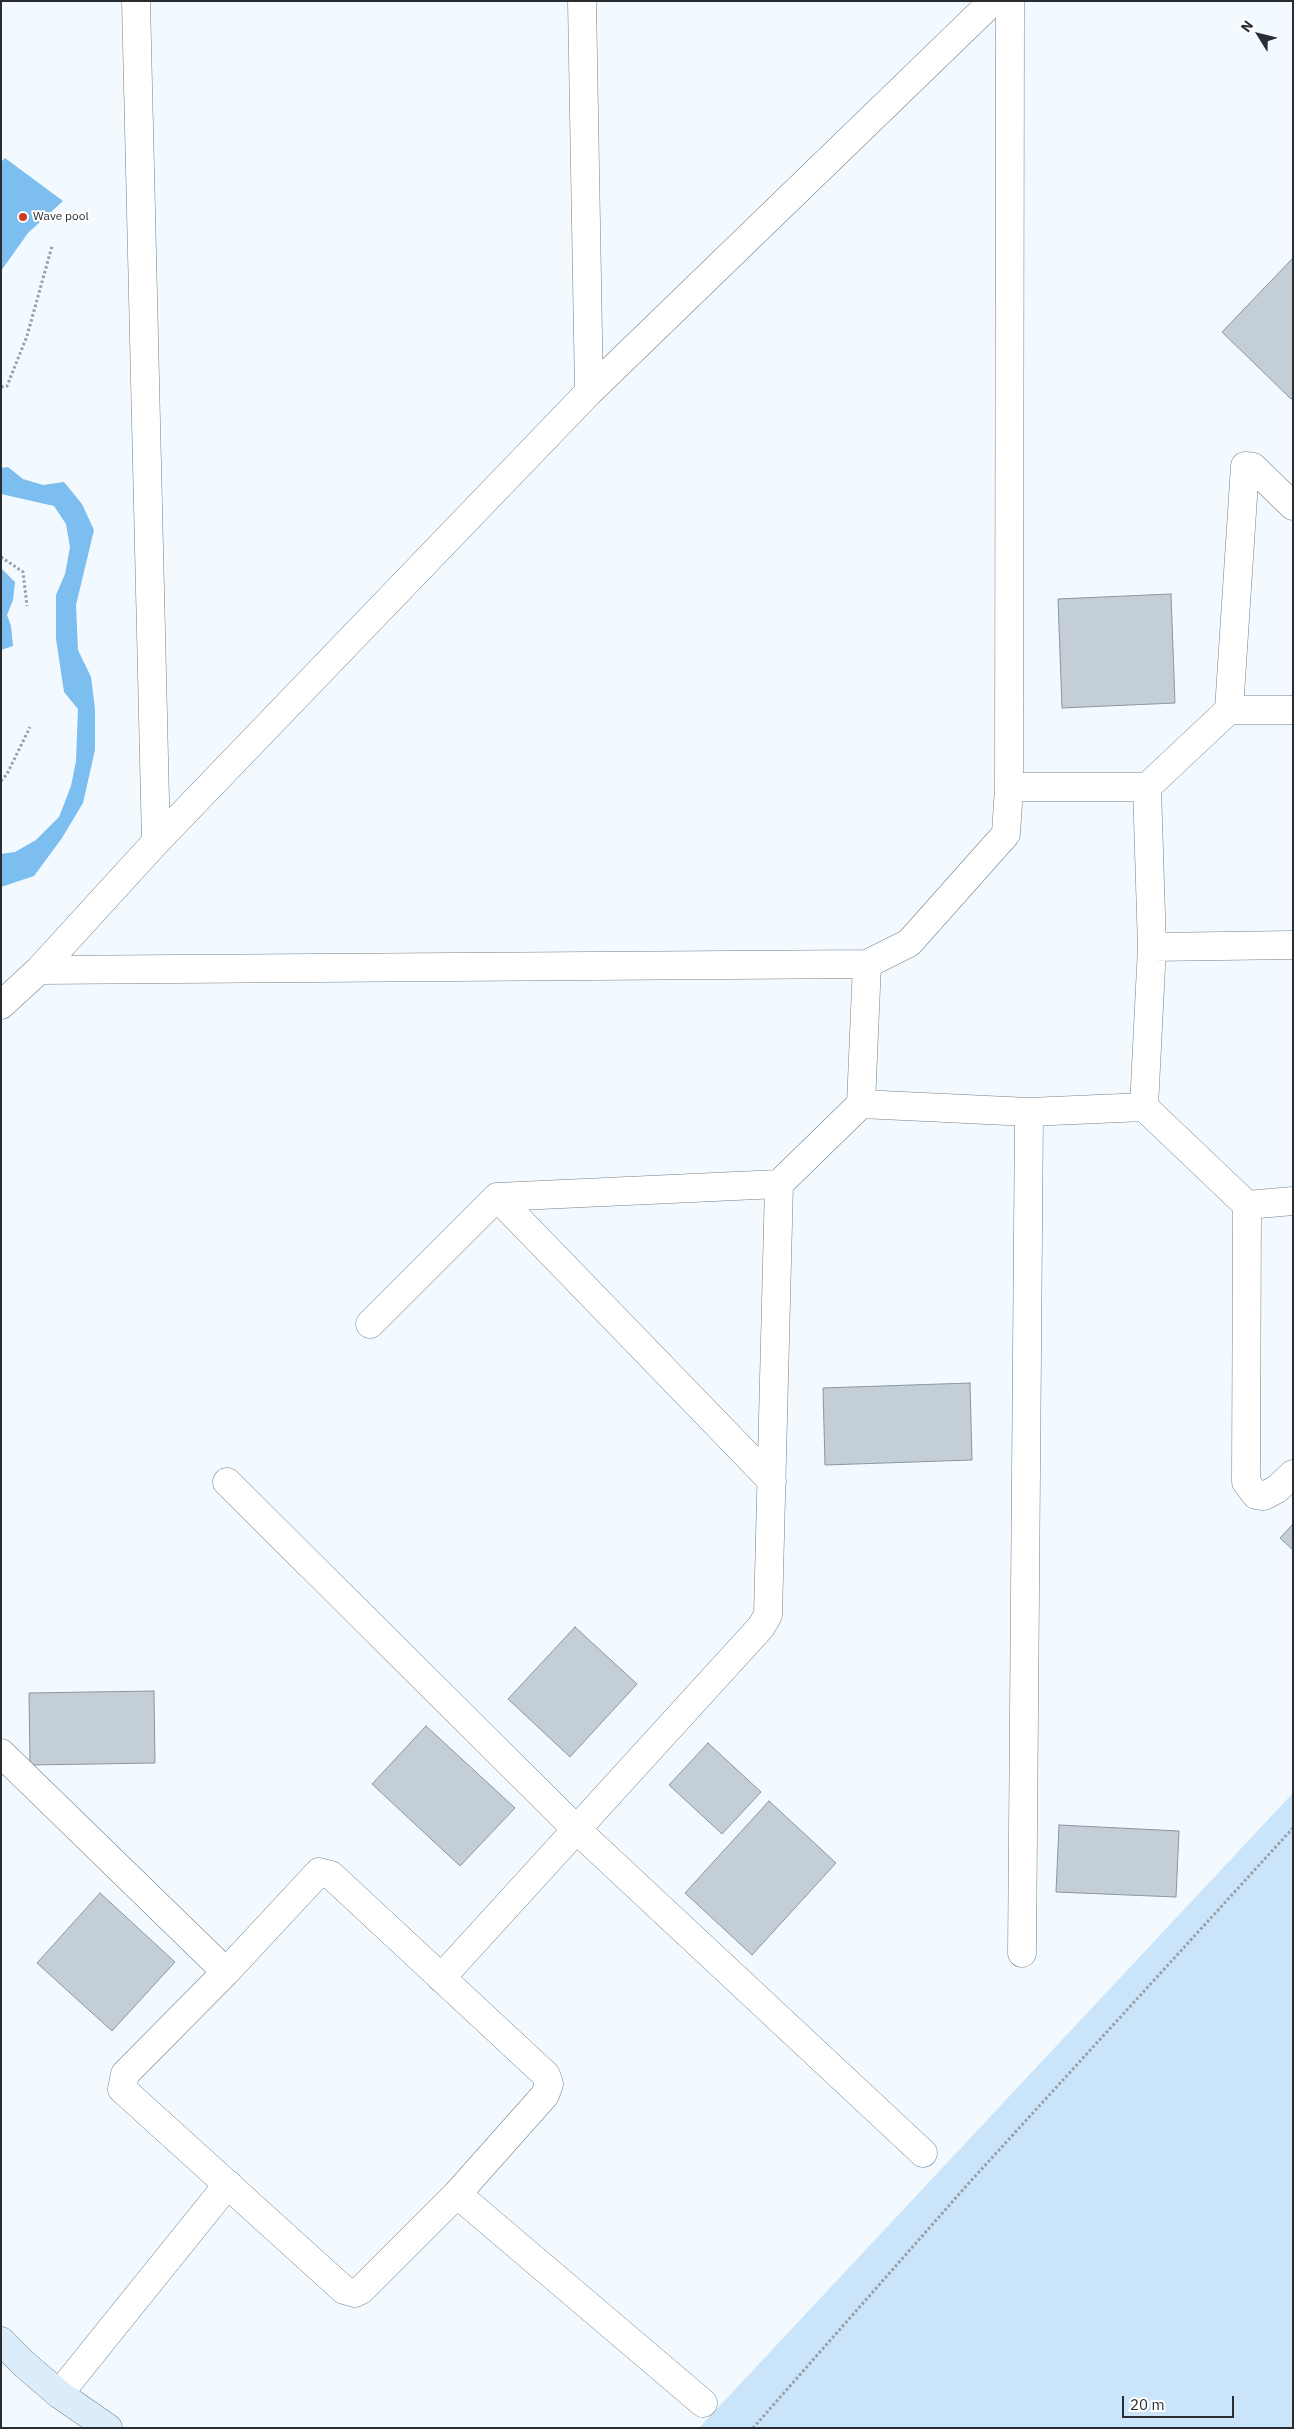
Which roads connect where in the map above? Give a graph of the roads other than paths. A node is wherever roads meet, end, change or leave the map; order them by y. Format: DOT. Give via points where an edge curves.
graph roads {
  1 [pos="136,1"];
  2 [pos="582,1"];
  3 [pos="993,1"];
  4 [pos="1010,1"];
  5 [pos="589,392"];
  6 [pos="1293,506"];
  7 [pos="1229,710"];
  8 [pos="1293,710"];
  9 [pos="1147,787"];
  10 [pos="1009,788"];
  11 [pos="156,842"];
  12 [pos="1293,945"];
  13 [pos="1152,947"];
  14 [pos="867,964"];
  15 [pos="39,970"];
  16 [pos="1,1005"];
  17 [pos="861,1104"];
  18 [pos="1144,1107"];
  19 [pos="1029,1112"];
  20 [pos="779,1184"];
  21 [pos="496,1197"];
  22 [pos="1293,1201"];
  23 [pos="1247,1205"];
  24 [pos="370,1324"];
  25 [pos="1293,1474"];
  26 [pos="772,1481"];
  27 [pos="227,1482"];
  28 [pos="1,1753"];
  29 [pos="576,1830"];
  30 [pos="1022,1953"];
  31 [pos="226,1972"];
  32 [pos="441,1978"];
  33 [pos="923,2153"];
  34 [pos="228,2184"];
  35 [pos="457,2194"];
  36 [pos="1,2341"];
  37 [pos="59,2394"];
  38 [pos="703,2403"];
  39 [pos="108,2428"];
  1 -- 11 [label="street"];
  2 -- 5 [label="street"];
  3 -- 5 [label="street"];
  4 -- 10 [label="street"];
  5 -- 11 [label="street"];
  6 -- 7 [label="street" via="1253,467 1245,466"];
  7 -- 8 [label="street"];
  7 -- 9 [label="street"];
  9 -- 10 [label="street"];
  9 -- 13 [label="street"];
  10 -- 14 [label="street" via="1006,834 909,942"];
  11 -- 15 [label="street"];
  12 -- 13 [label="street"];
  13 -- 18 [label="street"];
  14 -- 15 [label="street"];
  14 -- 17 [label="street"];
  15 -- 16 [label="street"];
  17 -- 19 [label="street"];
  17 -- 20 [label="street"];
  18 -- 19 [label="street"];
  18 -- 23 [label="street"];
  19 -- 30 [label="street"];
  20 -- 21 [label="street"];
  20 -- 26 [label="street"];
  21 -- 24 [label="street"];
  21 -- 26 [label="street"];
  22 -- 23 [label="street"];
  23 -- 25 [label="street" via="1246,1482 1256,1495 1264,1496"];
  26 -- 29 [label="street" via="768,1615 761,1627"];
  27 -- 29 [label="street"];
  28 -- 31 [label="street"];
  29 -- 32 [label="street"];
  29 -- 33 [label="street"];
  31 -- 32 [label="street" via="319,1872 331,1875"];
  31 -- 34 [label="street" via="125,2074 122,2089"];
  32 -- 35 [label="street" via="546,2075 549,2084 545,2095"];
  34 -- 35 [label="street" via="344,2290 355,2293"];
  34 -- 37 [label="street"];
  35 -- 38 [label="street"];
  36 -- 37 [label="street"];
  37 -- 39 [label="street"];
}
